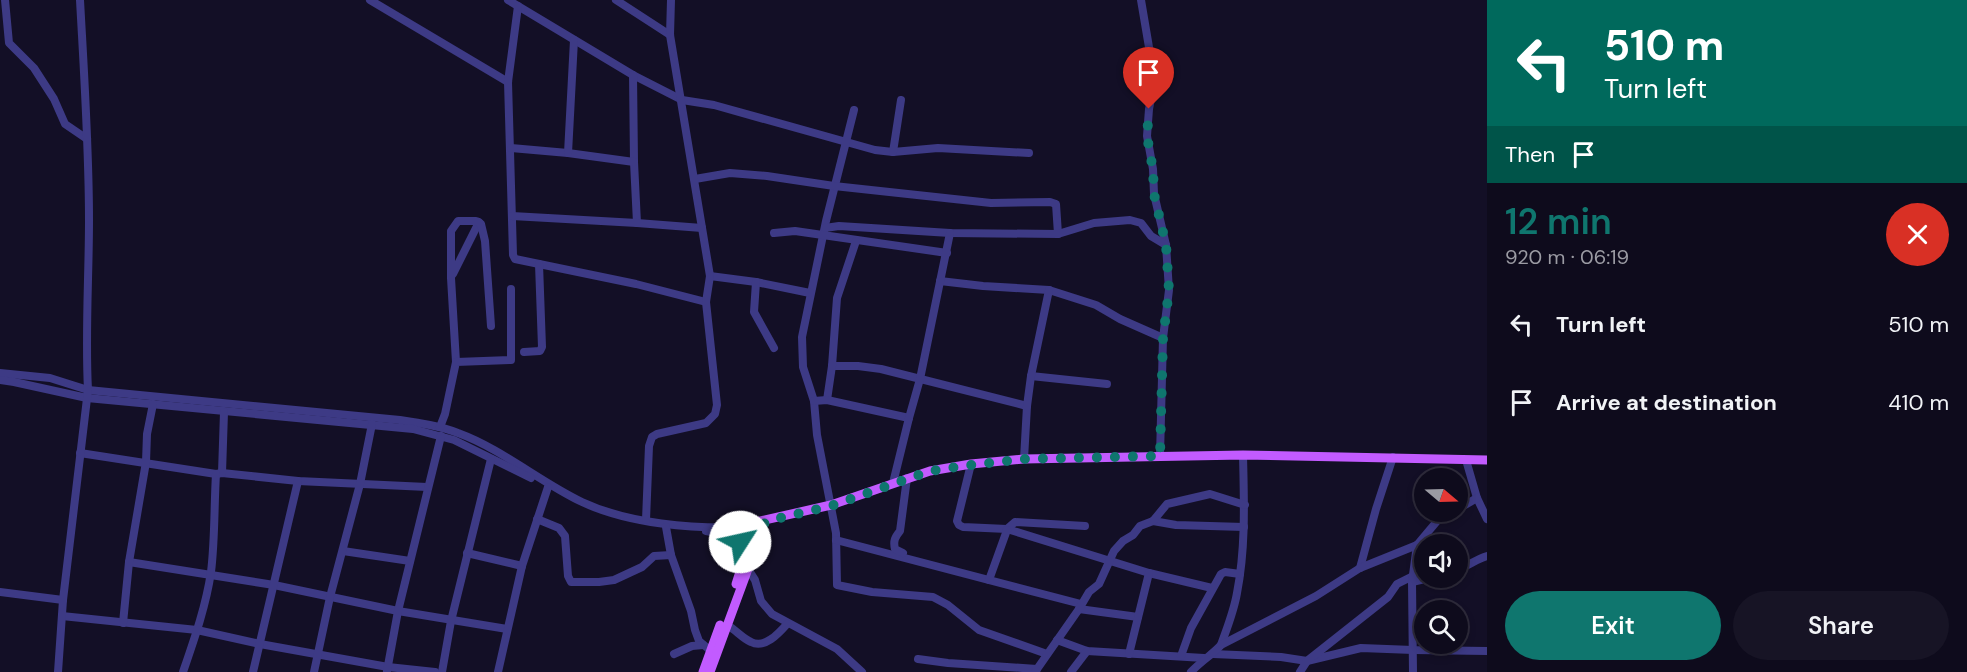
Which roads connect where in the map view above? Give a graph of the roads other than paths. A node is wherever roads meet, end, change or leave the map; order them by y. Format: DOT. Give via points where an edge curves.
graph roads {
  1 [pos="5,0"];
  2 [pos="80,0"];
  3 [pos="370,0"];
  4 [pos="508,0"];
  5 [pos="616,0"];
  6 [pos="671,0"];
  7 [pos="1141,0"];
  8 [pos="518,6"];
  9 [pos="670,35"];
  10 [pos="574,40"];
  11 [pos="633,75"];
  12 [pos="508,82"];
  13 [pos="682,100"];
  14 [pos="901,100"];
  15 [pos="854,110"];
  16 [pos="87,139"];
  17 [pos="846,141"];
  18 [pos="511,148"];
  19 [pos="893,152"];
  20 [pos="568,153"];
  21 [pos="1029,153"];
  22 [pos="634,162"];
  23 [pos="695,179"];
  24 [pos="834,186"];
  25 [pos="512,216"];
  26 [pos="479,222"];
  27 [pos="637,223"];
  28 [pos="702,228"];
  29 [pos="824,232"];
  30 [pos="774,233"];
  31 [pos="950,233"];
  32 [pos="1058,234"];
  33 [pos="856,241"];
  34 [pos="1166,245"];
  35 [pos="947,253"];
  36 [pos="539,264"];
  37 [pos="710,276"];
  38 [pos="451,278"];
  39 [pos="940,281"];
  40 [pos="756,282"];
  41 [pos="511,289"];
  42 [pos="1049,290"];
  43 [pos="810,293"];
  44 [pos="706,302"];
  45 [pos="490,326"];
  46 [pos="1163,338"];
  47 [pos="774,348"];
  48 [pos="524,352"];
  49 [pos="456,362"];
  50 [pos="832,366"];
  51 [pos="0,373"];
  52 [pos="1031,376"];
  53 [pos="920,379"];
  54 [pos="0,380"];
  55 [pos="1107,384"];
  56 [pos="87,394"];
  57 [pos="827,400"];
  58 [pos="813,401"];
  59 [pos="153,404"];
  60 [pos="1027,406"];
  61 [pos="224,412"];
  62 [pos="909,418"];
  63 [pos="372,424"];
  64 [pos="440,427"];
  65 [pos="441,436"];
  66 [pos="80,453"];
  67 [pos="1243,455"];
  68 [pos="1160,456"];
  69 [pos="1394,457"];
  70 [pos="491,459"];
  71 [pos="1024,459"];
  72 [pos="1466,460"];
  73 [pos="1487,460"];
  74 [pos="146,462"];
  75 [pos="971,465"];
  76 [pos="219,473"];
  77 [pos="907,478"];
  78 [pos="298,481"];
  79 [pos="893,483"];
  80 [pos="360,484"];
  81 [pos="427,487"];
  82 [pos="548,487"];
  83 [pos="1477,498"];
  84 [pos="1468,503"];
  85 [pos="1245,505"];
  86 [pos="831,506"];
  87 [pos="537,519"];
  88 [pos="1487,519"];
  89 [pos="646,520"];
  90 [pos="1153,521"];
  91 [pos="1436,522"];
  92 [pos="1085,526"];
  93 [pos="666,527"];
  94 [pos="1244,527"];
  95 [pos="1007,529"];
  96 [pos="750,532"];
  97 [pos="1426,534"];
  98 [pos="740,540"];
  99 [pos="836,540"];
  100 [pos="1414,546"];
  101 [pos="343,551"];
  102 [pos="467,553"];
  103 [pos="671,555"];
  104 [pos="1487,556"];
  105 [pos="410,561"];
  106 [pos="919,561"];
  107 [pos="1110,561"];
  108 [pos="129,562"];
  109 [pos="1468,564"];
  110 [pos="522,566"];
  111 [pos="1360,568"];
  112 [pos="748,569"];
  113 [pos="1414,570"];
  114 [pos="1149,573"];
  115 [pos="1240,574"];
  116 [pos="210,575"];
  117 [pos="1413,579"];
  118 [pos="989,580"];
  119 [pos="274,585"];
  120 [pos="1212,588"];
  121 [pos="0,592"];
  122 [pos="330,597"];
  123 [pos="63,600"];
  124 [pos="1080,607"];
  125 [pos="398,611"];
  126 [pos="62,616"];
  127 [pos="1138,617"];
  128 [pos="451,621"];
  129 [pos="123,623"];
  130 [pos="787,624"];
  131 [pos="727,625"];
  132 [pos="507,629"];
  133 [pos="197,630"];
  134 [pos="1057,640"];
  135 [pos="260,644"];
  136 [pos="1221,645"];
  137 [pos="707,648"];
  138 [pos="1087,651"];
  139 [pos="1413,651"];
  140 [pos="1487,651"];
  141 [pos="318,654"];
  142 [pos="674,654"];
  143 [pos="1047,654"];
  144 [pos="1130,654"];
  145 [pos="1213,654"];
  146 [pos="1181,656"];
  147 [pos="1203,658"];
  148 [pos="918,659"];
  149 [pos="1307,661"];
  150 [pos="387,670"];
  151 [pos="1036,671"];
  152 [pos="58,672"];
  153 [pos="183,672"];
  154 [pos="253,672"];
  155 [pos="314,672"];
  156 [pos="435,672"];
  157 [pos="442,672"];
  158 [pos="498,672"];
  159 [pos="703,672"];
  160 [pos="710,672"];
  161 [pos="862,672"];
  162 [pos="1071,672"];
  163 [pos="1191,672"];
  164 [pos="1300,672"];
  165 [pos="1413,672"];
  1 -- 16 [label="street" via="9,43 34,68 65,124"];
  2 -- 16 [label="street"];
  3 -- 12 [label="street"];
  4 -- 8 [label="street"];
  5 -- 9 [label="street"];
  6 -- 9 [label="street"];
  7 -- 34 [label="street" via="1152,65 1147,136"];
  8 -- 10 [label="street"];
  8 -- 12 [label="street"];
  9 -- 13 [label="street"];
  10 -- 11 [label="street"];
  10 -- 20 [label="street"];
  11 -- 13 [label="street"];
  11 -- 22 [label="street"];
  12 -- 18 [label="street"];
  13 -- 17 [label="street"];
  13 -- 23 [label="street"];
  14 -- 19 [label="street"];
  15 -- 17 [label="street"];
  16 -- 56 [label="street"];
  17 -- 19 [label="street"];
  17 -- 24 [label="street"];
  18 -- 20 [label="street"];
  18 -- 25 [label="street"];
  19 -- 21 [label="street" via="938,148"];
  20 -- 22 [label="street"];
  22 -- 27 [label="street"];
  23 -- 24 [label="street" via="730,173"];
  23 -- 28 [label="street"];
  24 -- 29 [label="street"];
  24 -- 32 [label="street" via="991,204 1050,202 1056,204"];
  25 -- 27 [label="street"];
  25 -- 36 [label="street" via="515,259"];
  26 -- 38 [label="street"];
  26 -- 38 [label="street" via="454,224"];
  26 -- 45 [label="street" via="485,242"];
  27 -- 28 [label="street"];
  28 -- 37 [label="street"];
  29 -- 30 [label="street"];
  29 -- 31 [label="street" via="846,226"];
  29 -- 33 [label="street"];
  29 -- 43 [label="street"];
  31 -- 32 [label="street"];
  31 -- 35 [label="street"];
  32 -- 34 [label="street" via="1094,223 1131,220 1141,223 1151,236"];
  33 -- 35 [label="street"];
  33 -- 50 [label="street" via="837,298"];
  34 -- 46 [label="street" via="1169,290"];
  35 -- 39 [label="street"];
  36 -- 44 [label="street"];
  36 -- 48 [label="street" via="542,347 540,351"];
  37 -- 40 [label="street"];
  37 -- 44 [label="street"];
  38 -- 49 [label="street"];
  39 -- 42 [label="street"];
  39 -- 53 [label="street"];
  40 -- 43 [label="street"];
  40 -- 47 [label="street" via="754,312"];
  41 -- 49 [label="street" via="511,361"];
  42 -- 46 [label="street" via="1096,305"];
  42 -- 52 [label="street"];
  43 -- 58 [label="street" via="802,337 803,367"];
  44 -- 89 [label="street" via="717,409 706,423 652,437"];
  46 -- 68 [label="street"];
  49 -- 64 [label="street"];
  50 -- 53 [label="street" via="881,369"];
  50 -- 57 [label="street"];
  51 -- 56 [label="street" via="50,378"];
  52 -- 55 [label="street"];
  52 -- 60 [label="street"];
  53 -- 60 [label="street"];
  53 -- 62 [label="street"];
  54 -- 56 [label="street"];
  56 -- 59 [label="street"];
  56 -- 64 [label="street" via="400,420"];
  56 -- 66 [label="street"];
  57 -- 58 [label="street"];
  57 -- 62 [label="street"];
  58 -- 86 [label="street"];
  59 -- 61 [label="street"];
  59 -- 74 [label="street"];
  60 -- 71 [label="street"];
  61 -- 63 [label="street"];
  61 -- 76 [label="street"];
  62 -- 79 [label="street"];
  63 -- 65 [label="street"];
  63 -- 80 [label="street"];
  64 -- 89 [label="street" via="476,441 583,502"];
  65 -- 70 [label="street"];
  65 -- 81 [label="street"];
  66 -- 74 [label="street"];
  66 -- 123 [label="street"];
  67 -- 68 [label="main road"];
  67 -- 69 [label="main road"];
  67 -- 85 [label="street"];
  68 -- 71 [label="main road"];
  69 -- 72 [label="main road"];
  69 -- 111 [label="street"];
  70 -- 82 [label="street"];
  70 -- 102 [label="street"];
  71 -- 75 [label="main road"];
  72 -- 73 [label="main road"];
  72 -- 83 [label="street"];
  74 -- 76 [label="street"];
  74 -- 108 [label="street"];
  75 -- 77 [label="main road"];
  75 -- 95 [label="street" via="959,525"];
  76 -- 78 [label="street"];
  76 -- 116 [label="street"];
  77 -- 79 [label="main road"];
  77 -- 106 [label="street" via="900,531 893,544 895,549"];
  78 -- 80 [label="street"];
  78 -- 119 [label="street"];
  79 -- 86 [label="main road"];
  80 -- 81 [label="street"];
  80 -- 101 [label="street"];
  81 -- 105 [label="street"];
  82 -- 87 [label="street"];
  82 -- 93 [label="street" via="580,506 620,519"];
  83 -- 84 [label="street"];
  83 -- 88 [label="street"];
  85 -- 90 [label="street" via="1210,494 1167,504"];
  85 -- 94 [label="street"];
  86 -- 96 [label="main road" via="756,522"];
  86 -- 99 [label="street"];
  87 -- 103 [label="street" via="563,532 571,582 614,580 642,567 654,556"];
  87 -- 110 [label="street"];
  89 -- 96 [label="street"];
  90 -- 94 [label="street"];
  90 -- 107 [label="street" via="1140,526 1123,541"];
  91 -- 97 [label="street"];
  92 -- 95 [label="street" via="1015,522"];
  93 -- 98 [label="street"];
  93 -- 103 [label="street"];
  94 -- 115 [label="street"];
  95 -- 107 [label="street"];
  95 -- 118 [label="street"];
  96 -- 98 [label="main road" via="739,531"];
  96 -- 98 [label="main road" via="749,543"];
  96 -- 112 [label="main road" via="753,548"];
  98 -- 137 [label="main road" via="743,562"];
  99 -- 106 [label="street"];
  99 -- 143 [label="street" via="837,585 933,597 979,630"];
  100 -- 111 [label="street"];
  101 -- 105 [label="street"];
  101 -- 122 [label="street"];
  102 -- 110 [label="street"];
  102 -- 128 [label="street"];
  103 -- 137 [label="street" via="695,630"];
  104 -- 109 [label="street"];
  105 -- 125 [label="street"];
  106 -- 118 [label="street"];
  107 -- 114 [label="street"];
  107 -- 124 [label="street" via="1099,584"];
  108 -- 116 [label="street"];
  108 -- 129 [label="street"];
  110 -- 132 [label="street"];
  111 -- 136 [label="street" via="1316,596"];
  112 -- 130 [label="street" via="761,602"];
  112 -- 131 [label="main road"];
  113 -- 117 [label="street"];
  114 -- 120 [label="street"];
  114 -- 127 [label="street"];
  115 -- 120 [label="street" via="1223,572"];
  115 -- 136 [label="street"];
  116 -- 119 [label="street"];
  116 -- 133 [label="street"];
  117 -- 139 [label="street"];
  117 -- 149 [label="street" via="1397,584 1388,597"];
  118 -- 124 [label="street"];
  119 -- 122 [label="street"];
  119 -- 135 [label="street"];
  120 -- 146 [label="street"];
  121 -- 123 [label="street"];
  122 -- 125 [label="street"];
  122 -- 141 [label="street"];
  123 -- 126 [label="street"];
  124 -- 127 [label="street"];
  124 -- 134 [label="street"];
  125 -- 128 [label="street"];
  125 -- 150 [label="street"];
  126 -- 129 [label="street"];
  126 -- 152 [label="street"];
  127 -- 144 [label="street"];
  128 -- 132 [label="street"];
  128 -- 157 [label="street"];
  129 -- 133 [label="street"];
  130 -- 131 [label="street" via="777,635 758,644"];
  130 -- 161 [label="street" via="837,649"];
  131 -- 160 [label="main road"];
  132 -- 158 [label="street"];
  133 -- 135 [label="street"];
  133 -- 153 [label="street"];
  134 -- 138 [label="street"];
  134 -- 143 [label="street"];
  135 -- 141 [label="street"];
  135 -- 154 [label="street"];
  136 -- 145 [label="street"];
  137 -- 142 [label="street" via="692,646"];
  137 -- 159 [label="main road"];
  138 -- 144 [label="street"];
  138 -- 162 [label="street"];
  139 -- 140 [label="street"];
  139 -- 149 [label="street" via="1361,648"];
  139 -- 165 [label="street"];
  141 -- 150 [label="street"];
  141 -- 155 [label="street"];
  143 -- 151 [label="street"];
  144 -- 146 [label="street"];
  145 -- 147 [label="street"];
  145 -- 149 [label="street"];
  146 -- 147 [label="street"];
  147 -- 163 [label="street"];
  148 -- 151 [label="street"];
  149 -- 164 [label="street"];
  150 -- 156 [label="street"];
}
